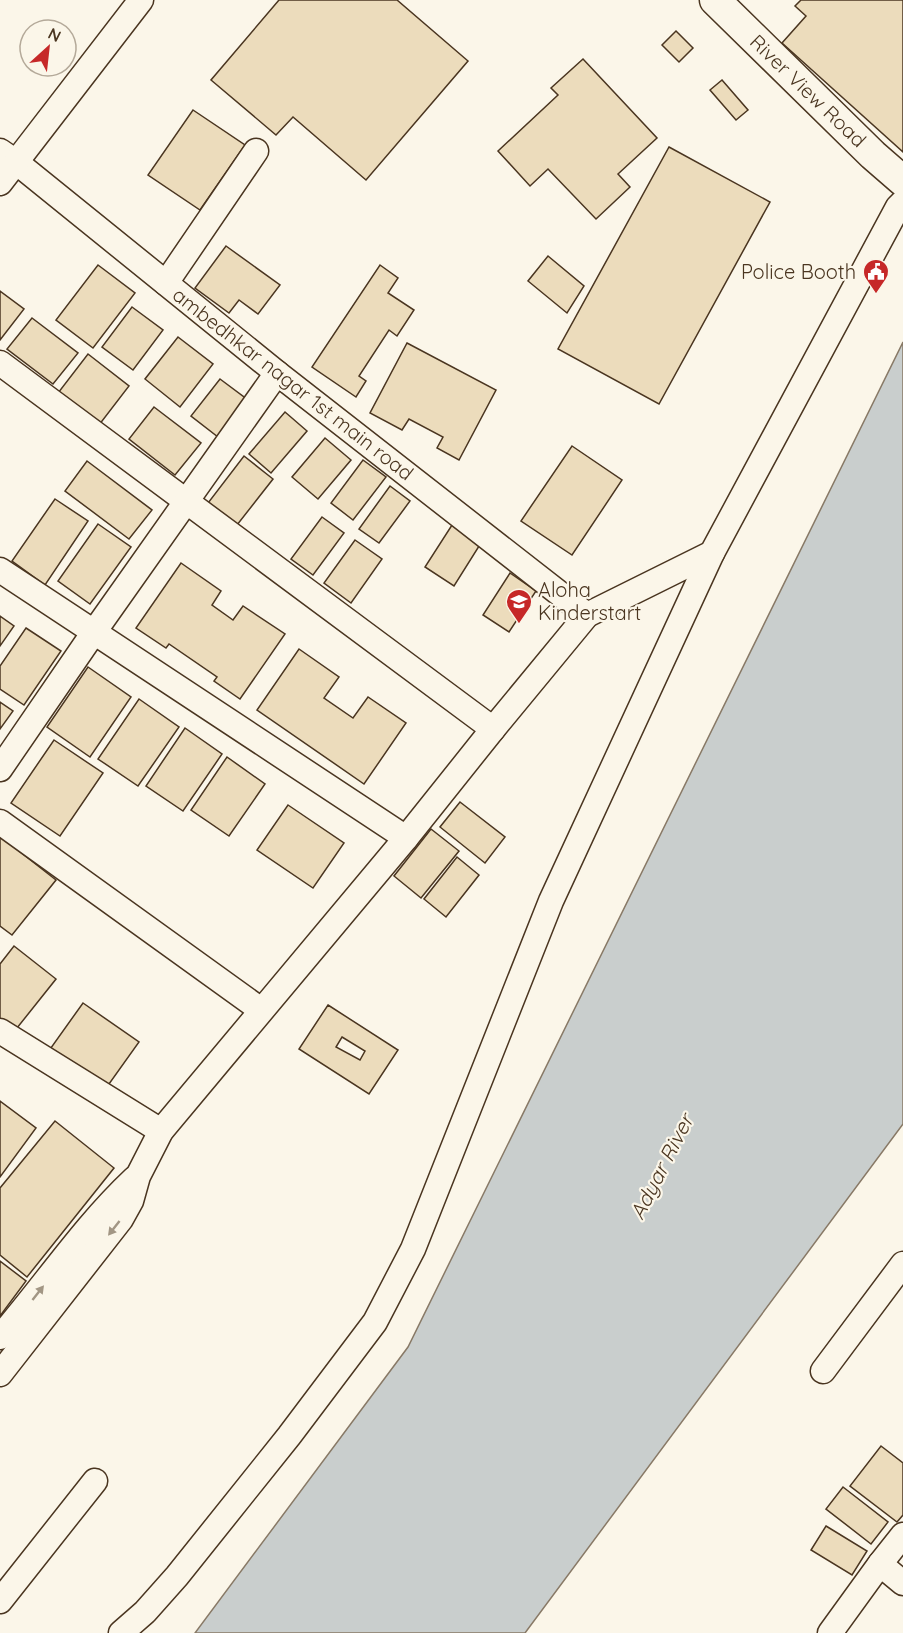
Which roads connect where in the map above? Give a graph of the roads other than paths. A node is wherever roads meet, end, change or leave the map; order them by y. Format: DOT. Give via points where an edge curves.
graph roads {
  1 [pos="141,0"];
  2 [pos="715,0"];
  3 [pos="256,151"];
  4 [pos="8,156"];
  5 [pos="903,182"];
  6 [pos="0,183"];
  7 [pos="903,202"];
  8 [pos="166,283"];
  9 [pos="0,363"];
  10 [pos="277,373"];
  11 [pos="187,501"];
  12 [pos="712,553"];
  13 [pos="0,570"];
  14 [pos="587,615"];
  15 [pos="94,632"];
  16 [pos="493,729"];
  17 [pos="0,770"];
  18 [pos="0,822"];
  19 [pos="406,838"];
  20 [pos="261,1010"];
  21 [pos="0,1031"];
  22 [pos="161,1131"];
  23 [pos="138,1176"];
  24 [pos="903,1264"];
  25 [pos="0,1337"];
  26 [pos="823,1371"];
  27 [pos="0,1372"];
  28 [pos="94,1481"];
  29 [pos="903,1535"];
  30 [pos="880,1564"];
  31 [pos="903,1583"];
  32 [pos="0,1600"];
  33 [pos="121,1633"];
  34 [pos="830,1633"];
  1 -- 4 [label="street"];
  2 -- 5 [label="street, River View Road"];
  3 -- 8 [label="street"];
  4 -- 6 [label="street"];
  4 -- 8 [label="street, ambedhkar nagar 1st main road"];
  7 -- 12 [label="street"];
  8 -- 10 [label="street, ambedhkar nagar 1st main road"];
  9 -- 11 [label="street"];
  10 -- 11 [label="street"];
  10 -- 14 [label="street, ambedhkar nagar 1st main road"];
  11 -- 15 [label="street"];
  11 -- 16 [label="street"];
  12 -- 14 [label="street"];
  12 -- 33 [label="street" via="551,901 413,1249 375,1322 177,1575"];
  13 -- 15 [label="street"];
  14 -- 16 [label="street"];
  15 -- 17 [label="street"];
  15 -- 19 [label="street"];
  16 -- 19 [label="street"];
  18 -- 20 [label="street"];
  19 -- 20 [label="street"];
  20 -- 22 [label="street"];
  21 -- 22 [label="street"];
  22 -- 23 [label="street"];
  25 -- 23 [label="street, one-way" via="89,1228"];
  23 -- 27 [label="street, one-way" via="131,1202 121,1219"];
  24 -- 26 [label="street"];
  28 -- 32 [label="street"];
  29 -- 30 [label="street"];
  30 -- 31 [label="street"];
  30 -- 34 [label="street"];
}
